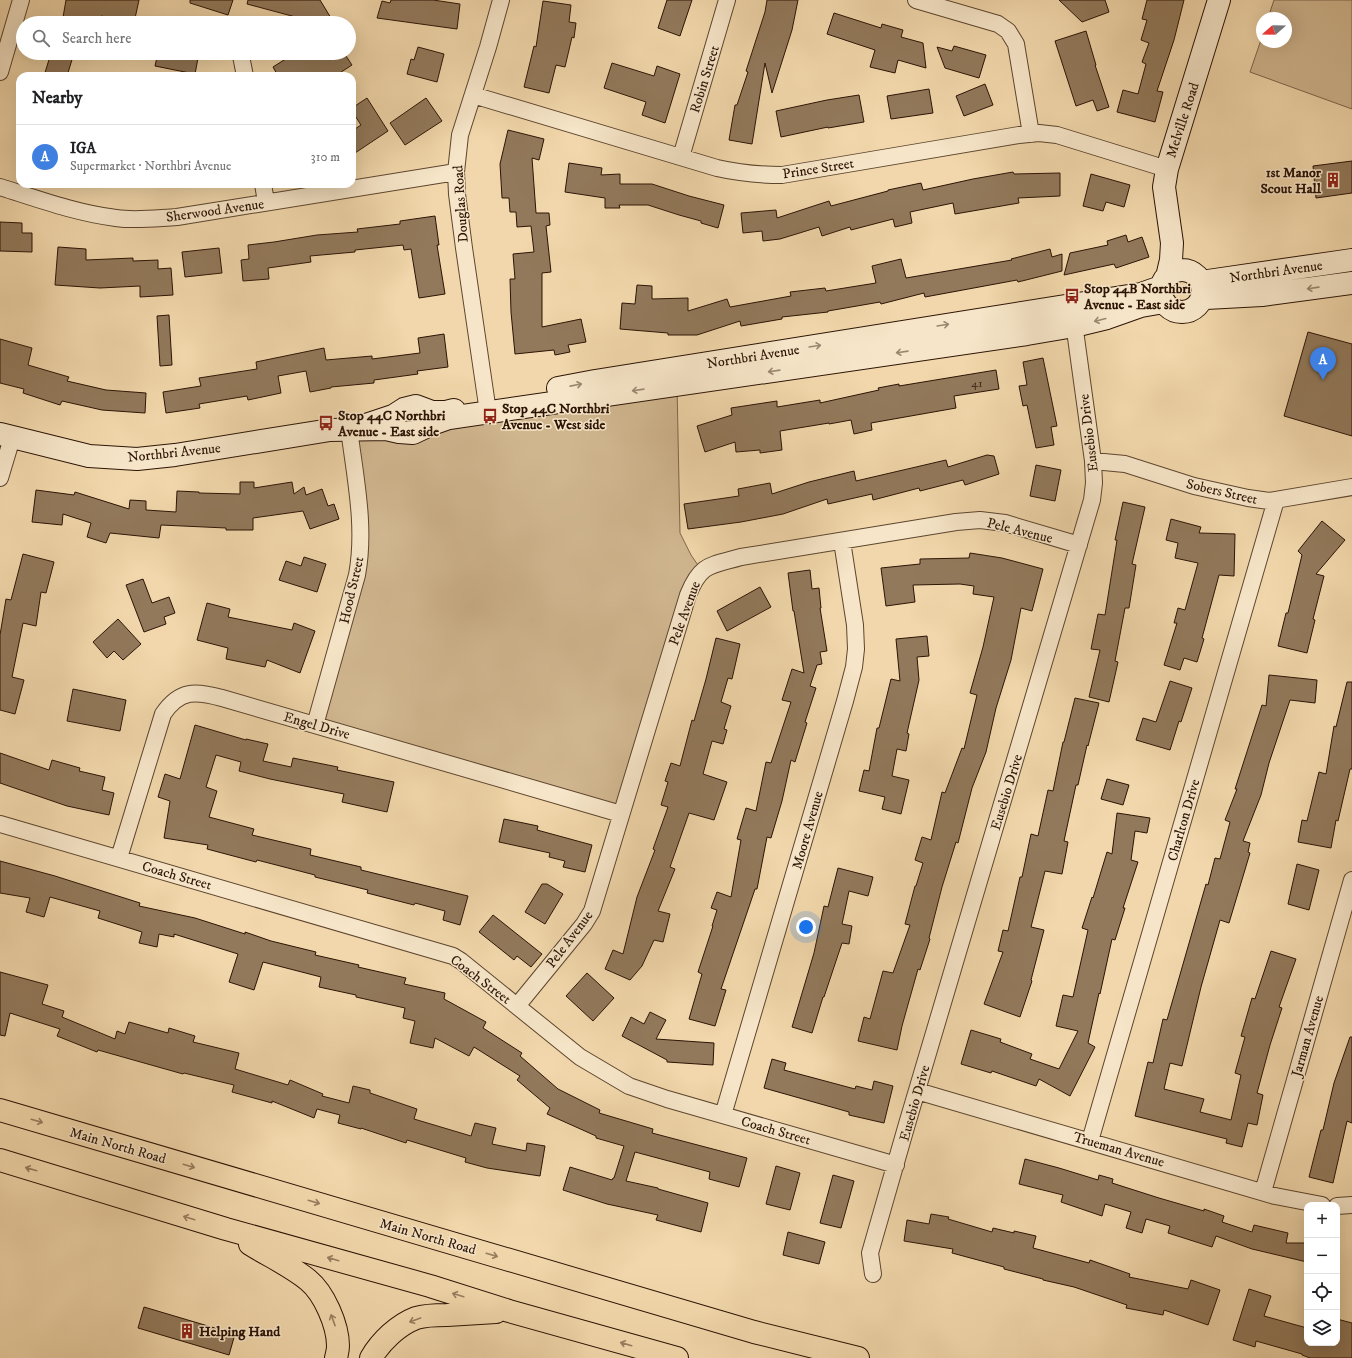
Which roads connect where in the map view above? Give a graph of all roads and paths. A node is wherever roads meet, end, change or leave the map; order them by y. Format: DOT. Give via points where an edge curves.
graph roads {
  1 [pos="21,0"];
  2 [pos="502,0"];
  3 [pos="727,0"];
  4 [pos="916,0"];
  5 [pos="1219,0"];
  6 [pos="16,16"];
  7 [pos="16,17"];
  8 [pos="242,60"];
  9 [pos="0,72"];
  10 [pos="244,72"];
  11 [pos="473,95"];
  12 [pos="1031,134"];
  13 [pos="680,157"];
  14 [pos="1167,169"];
  15 [pos="456,172"];
  16 [pos="0,187"];
  17 [pos="264,188"];
  18 [pos="355,188"];
  19 [pos="356,188"];
  20 [pos="266,202"];
  21 [pos="1352,260"];
  22 [pos="1352,283"];
  23 [pos="1180,286"];
  24 [pos="1071,305"];
  25 [pos="1074,326"];
  26 [pos="488,407"];
  27 [pos="349,429"];
  28 [pos="6,436"];
  29 [pos="1094,461"];
  30 [pos="0,478"];
  31 [pos="1352,487"];
  32 [pos="1276,500"];
  33 [pos="842,541"];
  34 [pos="1079,545"];
  35 [pos="315,725"];
  36 [pos="621,814"];
  37 [pos="0,824"];
  38 [pos="119,858"];
  39 [pos="1352,880"];
  40 [pos="517,1006"];
  41 [pos="917,1091"];
  42 [pos="0,1110"];
  43 [pos="723,1115"];
  44 [pos="1090,1141"];
  45 [pos="0,1160"];
  46 [pos="896,1165"];
  47 [pos="1263,1192"];
  48 [pos="1305,1202"];
  49 [pos="1352,1205"];
  50 [pos="1340,1206"];
  51 [pos="226,1229"];
  52 [pos="873,1274"];
  53 [pos="509,1311"];
  54 [pos="336,1358"];
  55 [pos="371,1358"];
  56 [pos="677,1358"];
  57 [pos="858,1358"];
  1 -- 6 [label="street"];
  2 -- 11 [label="street, Douglas Road"];
  3 -- 13 [label="street, Robin Street"];
  4 -- 12 [label="street" via="998,24 1008,31 1016,44"];
  5 -- 14 [label="street, Melville Road"];
  7 -- 9 [label="street"];
  8 -- 10 [label="street"];
  11 -- 13 [label="street, Prince Street"];
  11 -- 15 [label="street, Douglas Road" via="460,135"];
  12 -- 13 [label="street, Prince Street" via="782,175 738,173"];
  12 -- 14 [label="street, Prince Street" via="1057,135"];
  14 -- 23 [label="street, Melville Road" via="1164,187 1172,243 1171,260"];
  15 -- 19 [label="street, Sherwood Avenue"];
  15 -- 26 [label="street, Douglas Road" via="464,248"];
  16 -- 20 [label="street, Sherwood Avenue" via="77,211 116,218 177,217"];
  17 -- 20 [label="street"];
  18 -- 20 [label="street, Sherwood Avenue"];
  21 -- 23 [label="street, Northbri Avenue"];
  22 -- 23 [label="street, Northbri Avenue, one-way" via="1262,295 1206,298"];
  23 -- 24 [label="street, Northbri Avenue"];
  23 -- 25 [label="street, Northbri Avenue, one-way" via="1141,306"];
  24 -- 25 [label="street, Eusebio Drive"];
  26 -- 24 [label="street, Northbri Avenue, one-way" via="595,381"];
  25 -- 26 [label="street, Northbri Avenue, one-way"];
  25 -- 29 [label="street, Eusebio Drive"];
  26 -- 27 [label="street, Northbri Avenue" via="432,412 416,406 376,422"];
  27 -- 28 [label="street, Northbri Avenue" via="137,459 89,456"];
  27 -- 35 [label="street, Hood Street" via="360,520 361,557"];
  28 -- 30 [label="street"];
  29 -- 32 [label="street, Sobers Street" via="1125,464 1194,486 1248,498"];
  29 -- 34 [label="street, Eusebio Drive" via="1092,500"];
  31 -- 32 [label="street, Sobers Street"];
  32 -- 44 [label="street, Charlton Drive"];
  33 -- 34 [label="street, Pele Avenue" via="980,520 1005,523"];
  33 -- 36 [label="street, Pele Avenue" via="740,557 710,566 697,576 688,595"];
  33 -- 43 [label="street, Moore Avenue" via="855,625 854,667"];
  34 -- 41 [label="street, Eusebio Drive"];
  35 -- 36 [label="street, Engel Drive"];
  35 -- 38 [label="street, Engel Drive" via="199,692 179,697 163,714"];
  36 -- 40 [label="street, Pele Avenue" via="592,911"];
  37 -- 38 [label="street, Coach Street"];
  38 -- 40 [label="street, Coach Street" via="453,956"];
  39 -- 47 [label="street, Jarman Avenue"];
  40 -- 43 [label="street, Coach Street" via="580,1057 629,1086"];
  41 -- 44 [label="street, Trueman Avenue"];
  41 -- 46 [label="street, Eusebio Drive"];
  42 -- 57 [label="highway, Main North Road, one-way" via="747,1329"];
  43 -- 46 [label="street, Coach Street"];
  44 -- 47 [label="street, Trueman Avenue"];
  51 -- 45 [label="highway, one-way"];
  46 -- 52 [label="street, Eusebio Drive" via="870,1253"];
  47 -- 48 [label="street, Trueman Avenue"];
  49 -- 50 [label="street"];
  53 -- 51 [label="highway, one-way" via="430,1286"];
  54 -- 51 [label="highway, one-way" via="338,1346 334,1323 317,1289 303,1276"];
  53 -- 55 [label="highway, one-way" via="430,1315 417,1318 384,1340"];
  56 -- 53 [label="highway, one-way"];
}
